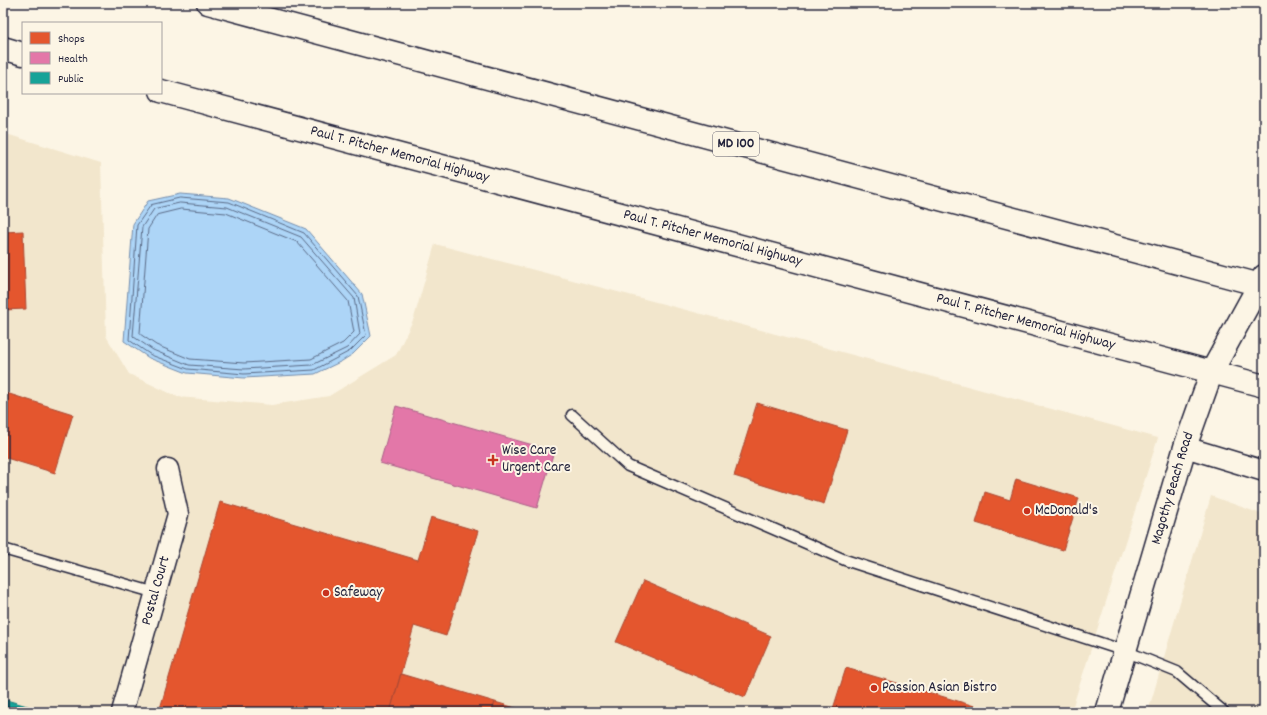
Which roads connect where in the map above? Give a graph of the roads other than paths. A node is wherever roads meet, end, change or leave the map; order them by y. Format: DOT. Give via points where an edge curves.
graph roads {
  1 [pos="208,3"];
  2 [pos="3,48"];
  3 [pos="22,54"];
  4 [pos="162,91"];
  5 [pos="1262,282"];
  6 [pos="1212,372"];
  7 [pos="1264,386"];
  8 [pos="572,415"];
  9 [pos="1185,447"];
  10 [pos="168,469"];
  11 [pos="1264,471"];
  12 [pos="3,549"];
  13 [pos="156,593"];
  14 [pos="1125,651"];
  15 [pos="122,712"];
  16 [pos="1107,712"];
  17 [pos="1224,712"];
  1 -- 5 [label="main road, MD 100"];
  2 -- 3 [label="main road"];
  4 -- 6 [label="main road, Paul T. Pitcher Memorial Highway"];
  5 -- 6 [label="main road, Magothy Beach Road"];
  6 -- 7 [label="main road, Paul T. Pitcher Memorial Highway"];
  6 -- 9 [label="main road, Magothy Beach Road"];
  8 -- 14 [label="lane" via="628,466 845,560"];
  9 -- 11 [label="street"];
  9 -- 14 [label="main road, Magothy Beach Road"];
  10 -- 13 [label="street, Postal Court" via="178,514"];
  12 -- 13 [label="lane"];
  13 -- 15 [label="street, Postal Court"];
  14 -- 16 [label="main road, Magothy Beach Road"];
  14 -- 17 [label="lane" via="1176,672"];
}
